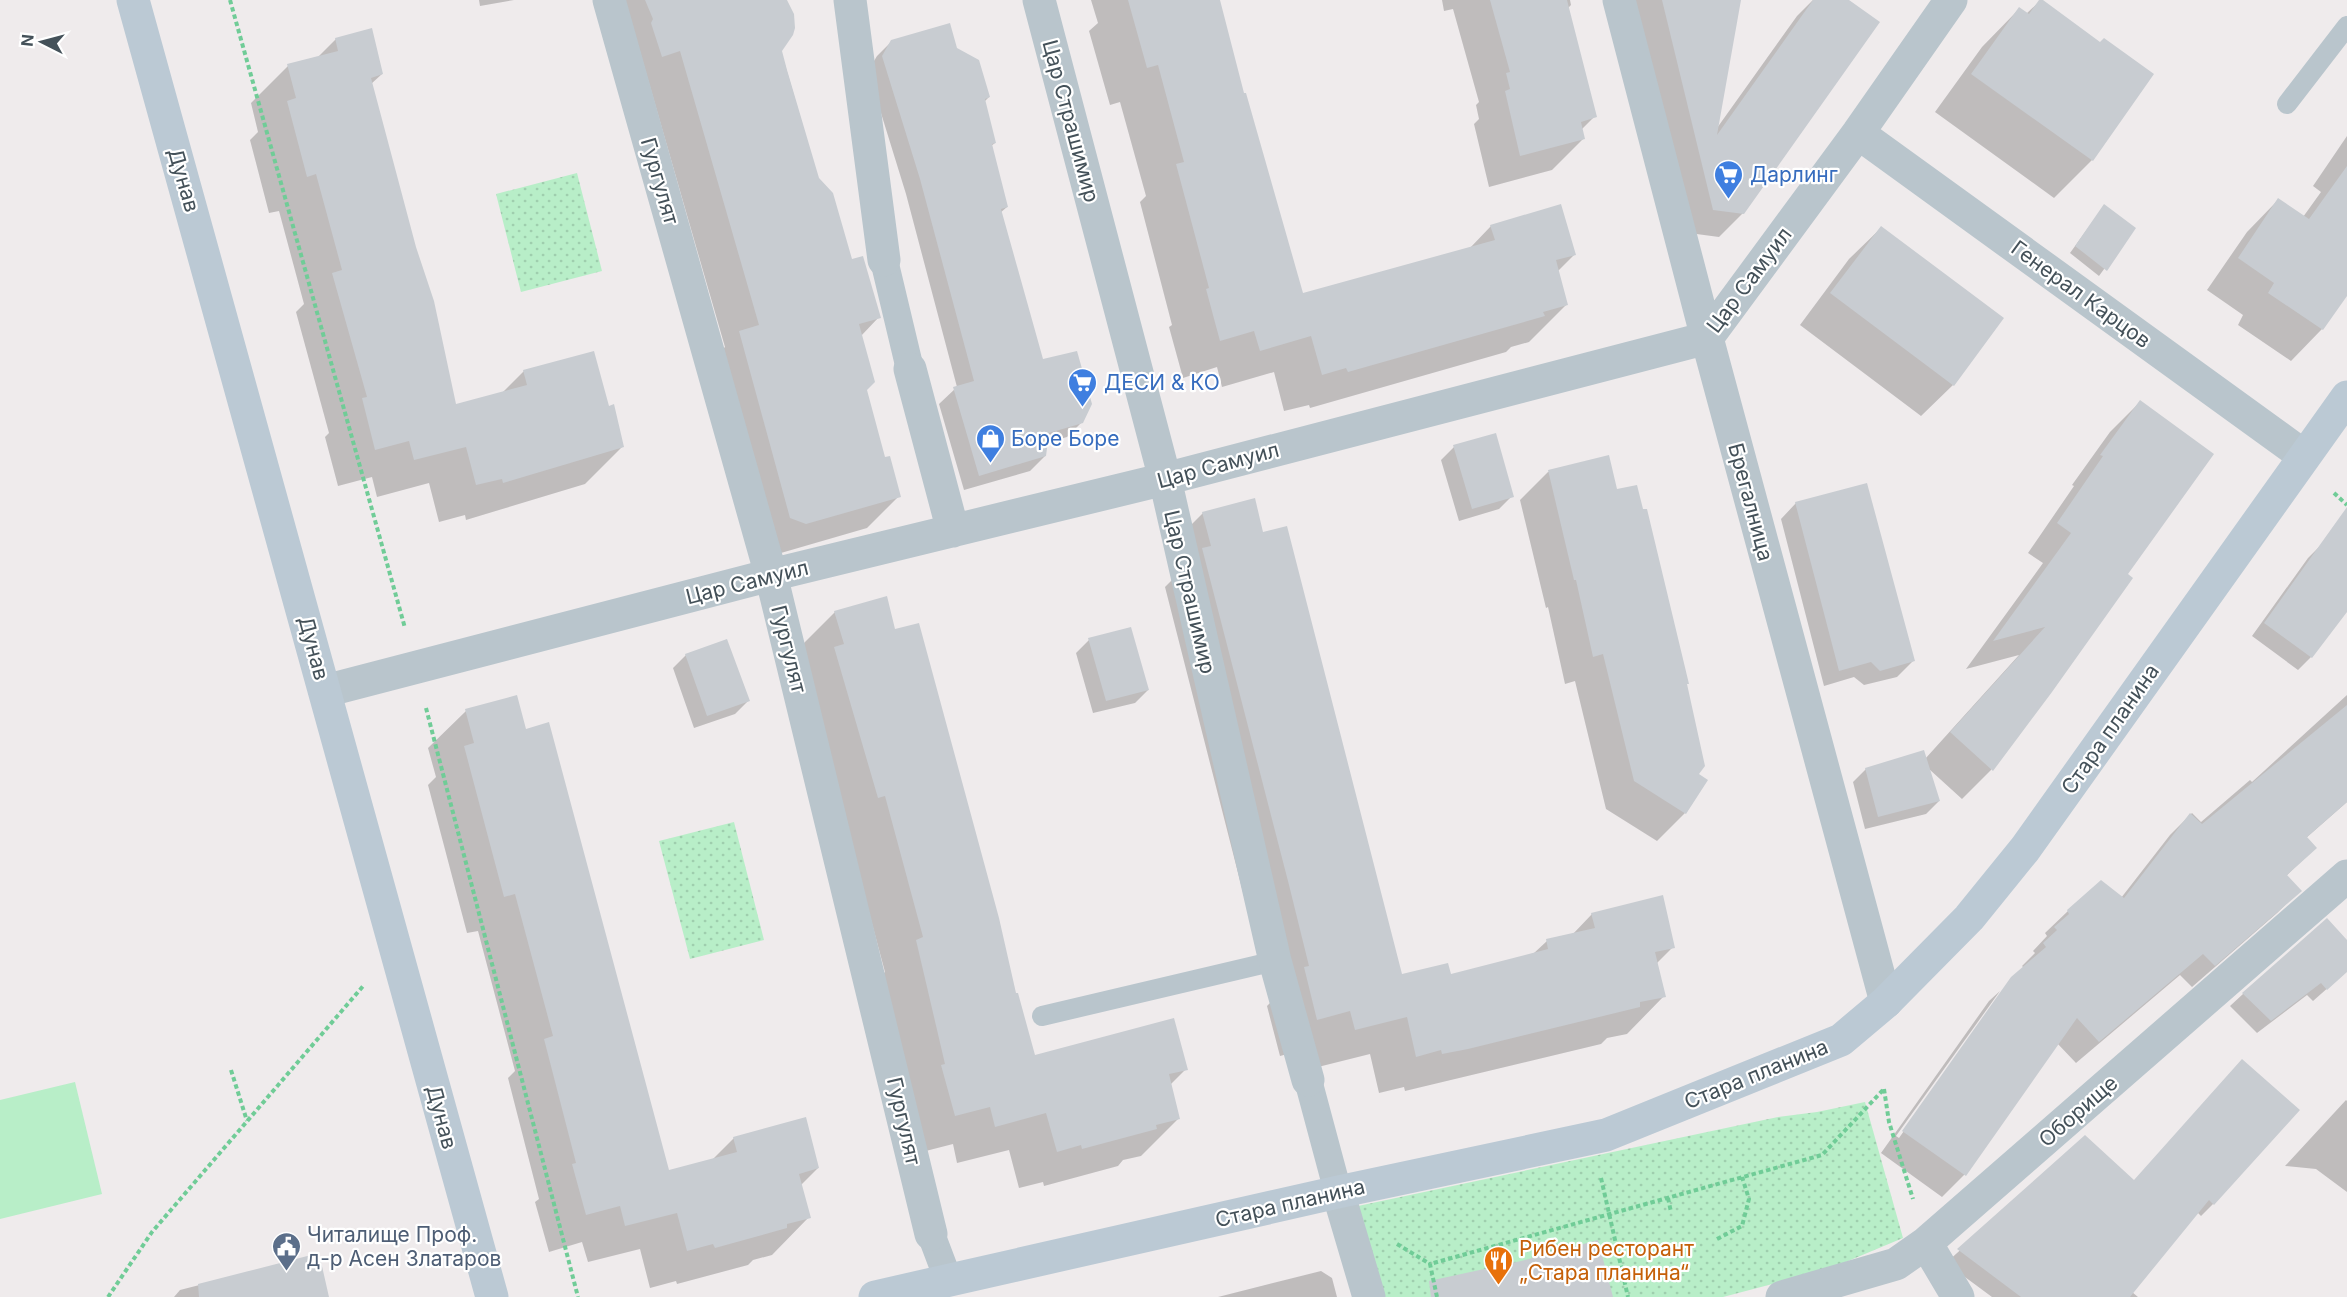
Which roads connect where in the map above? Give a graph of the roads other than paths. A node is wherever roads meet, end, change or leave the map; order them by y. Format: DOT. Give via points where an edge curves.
graph roads {
  1 [pos="133,0"];
  2 [pos="609,0"];
  3 [pos="850,0"];
  4 [pos="1040,0"];
  5 [pos="1619,0"];
  6 [pos="1951,0"];
  7 [pos="2347,26"];
  8 [pos="2287,104"];
  9 [pos="1858,133"];
  10 [pos="884,260"];
  11 [pos="1707,338"];
  12 [pos="910,369"];
  13 [pos="2347,397"];
  14 [pos="2304,456"];
  15 [pos="1165,479"];
  16 [pos="953,531"];
  17 [pos="771,576"];
  18 [pos="325,691"];
  19 [pos="2347,876"];
  20 [pos="1275,962"];
  21 [pos="1886,1002"];
  22 [pos="1042,1016"];
  23 [pos="1308,1080"];
  24 [pos="1338,1192"];
  25 [pos="931,1234"];
  26 [pos="1926,1243"];
  27 [pos="948,1279"];
  28 [pos="492,1297"];
  29 [pos="875,1297"];
  30 [pos="1369,1297"];
  31 [pos="1782,1297"];
  32 [pos="1958,1297"];
  1 -- 18 [label="main road, Дунав"];
  2 -- 17 [label="street, Гургулят"];
  3 -- 10 [label="street"];
  4 -- 15 [label="street, Цар Страшимир"];
  5 -- 11 [label="street, Брегалница"];
  6 -- 9 [label="street, Цар Самуил"];
  7 -- 8 [label="lane"];
  9 -- 11 [label="street, Цар Самуил"];
  9 -- 14 [label="street, Генерал Карцов"];
  10 -- 12 [label="street"];
  11 -- 15 [label="street, Цар Самуил"];
  11 -- 21 [label="street, Брегалница"];
  12 -- 16 [label="street"];
  13 -- 14 [label="main road, Стара планина"];
  14 -- 21 [label="main road, Стара планина" via="2025,849 1969,918"];
  15 -- 16 [label="street, Цар Самуил"];
  15 -- 20 [label="street, Цар Страшимир"];
  16 -- 17 [label="street, Цар Самуил"];
  17 -- 18 [label="street, Цар Самуил"];
  17 -- 25 [label="street, Гургулят"];
  18 -- 28 [label="main road, Дунав"];
  19 -- 26 [label="street, Оборище"];
  20 -- 22 [label="lane"];
  20 -- 23 [label="street, Цар Страшимир"];
  21 -- 24 [label="main road, Стара планина" via="1841,1040 1606,1135"];
  23 -- 24 [label="street"];
  24 -- 27 [label="main road, Стара планина"];
  24 -- 30 [label="street"];
  25 -- 27 [label="street"];
  26 -- 31 [label="street, Оборище" via="1896,1264"];
  26 -- 32 [label="street"];
  27 -- 29 [label="main road, Стара планина"];
}
